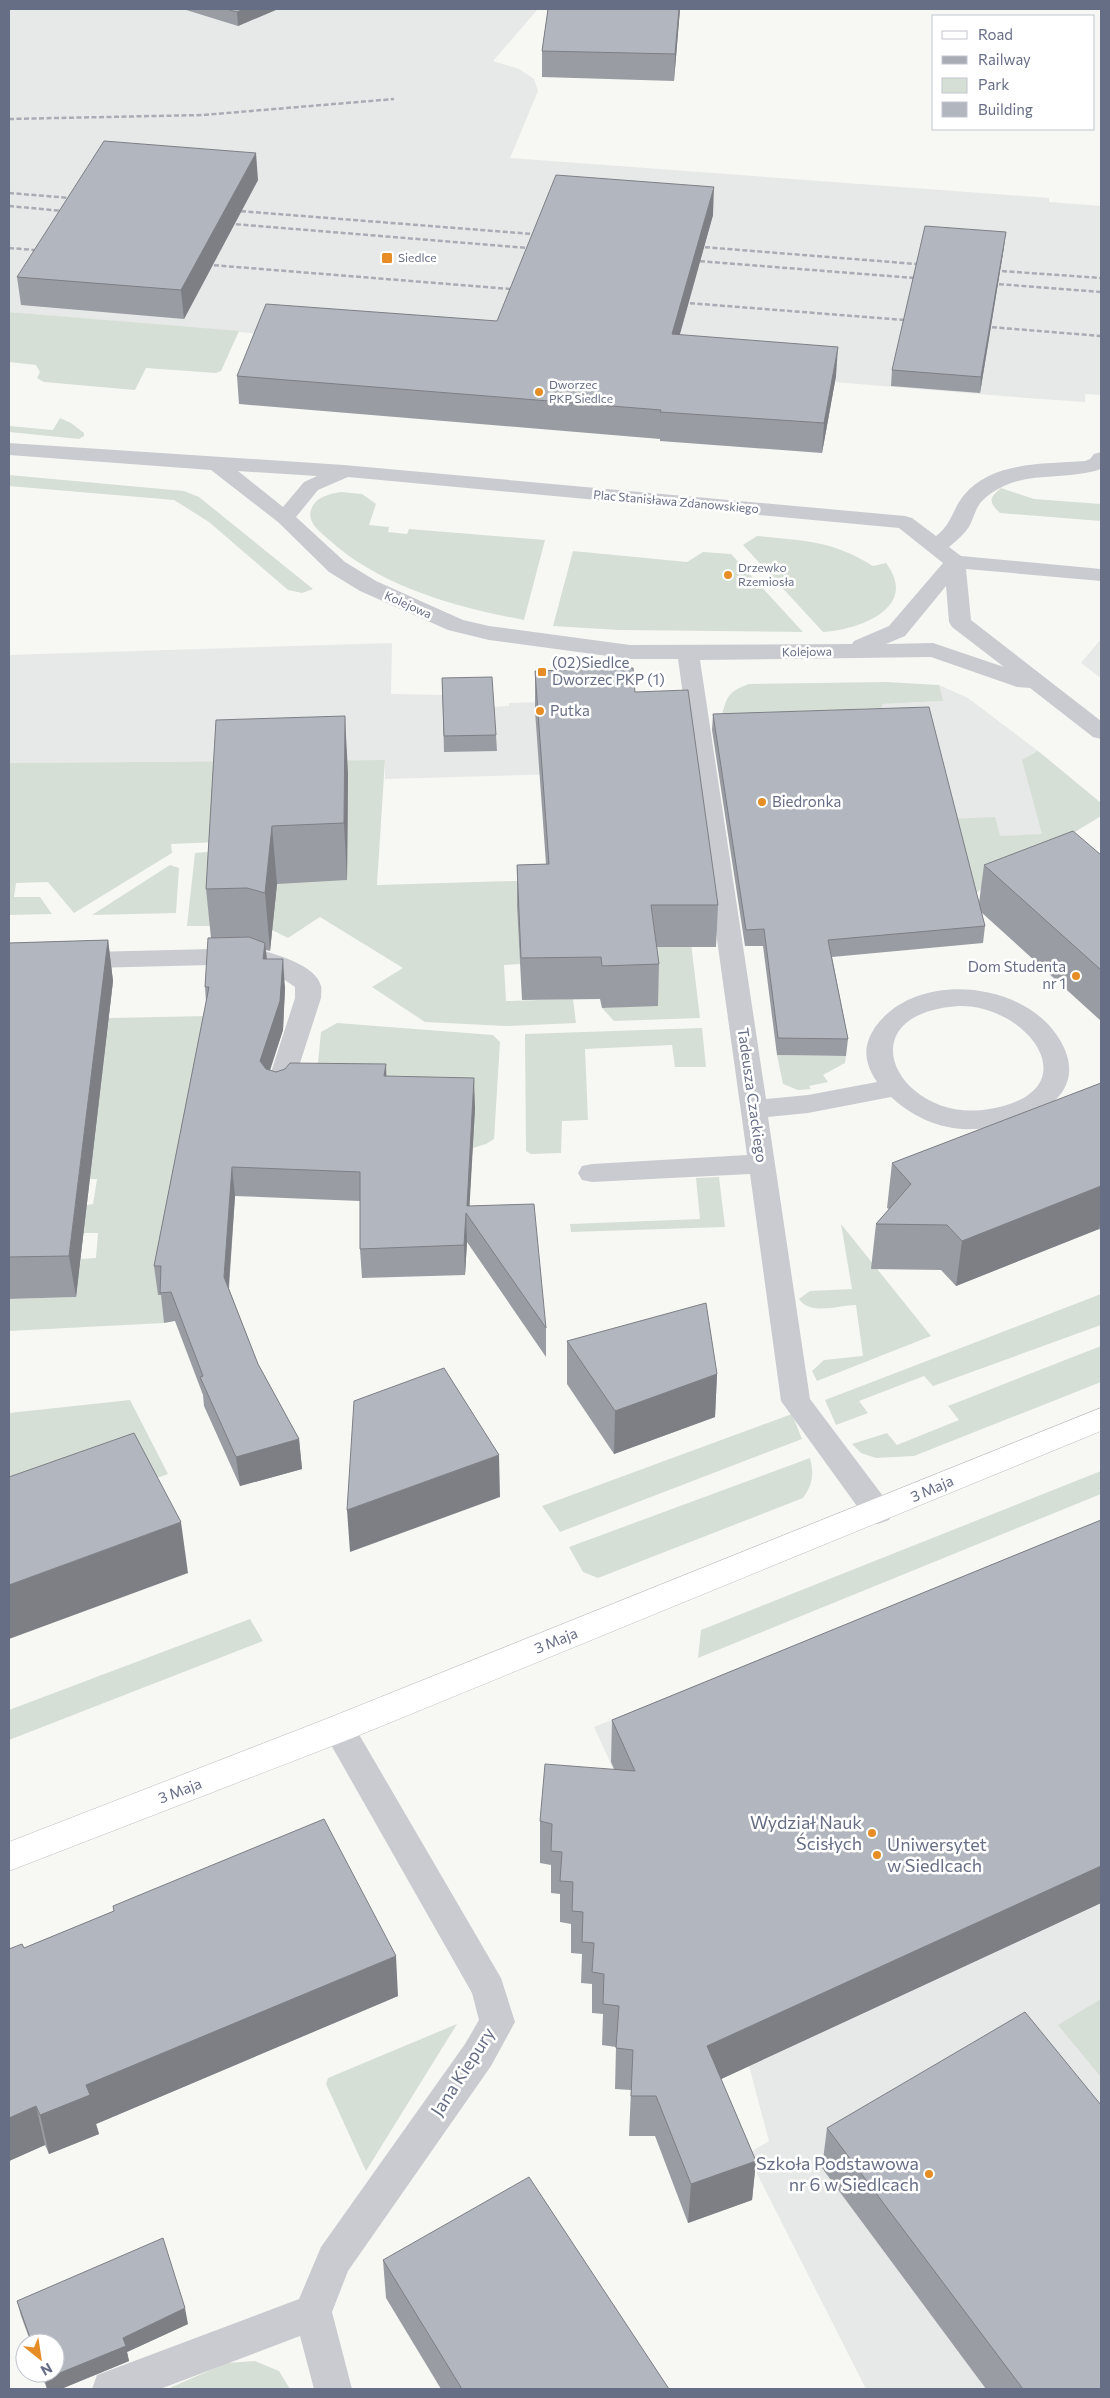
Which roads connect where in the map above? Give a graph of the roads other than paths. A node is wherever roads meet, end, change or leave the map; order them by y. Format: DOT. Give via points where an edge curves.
graph roads {
  1 [pos="9,449"];
  2 [pos="1101,458"];
  3 [pos="216,464"];
  4 [pos="344,471"];
  5 [pos="285,518"];
  6 [pos="936,547"];
  7 [pos="955,562"];
  8 [pos="1101,575"];
  9 [pos="849,652"];
  10 [pos="688,654"];
  11 [pos="1045,689"];
  12 [pos="1101,732"];
  13 [pos="9,962"];
  14 [pos="896,1087"];
  15 [pos="278,1091"];
  16 [pos="754,1108"];
  17 [pos="762,1164"];
  18 [pos="592,1173"];
  19 [pos="1101,1419"];
  20 [pos="878,1512"];
  21 [pos="338,1729"];
  22 [pos="9,1857"];
  23 [pos="313,2312"];
  24 [pos="111,2389"];
  25 [pos="333,2389"];
  1 -- 3 [label="street"];
  2 -- 6 [label="street" via="1088,467 1023,470 996,481 976,494 965,508 958,526"];
  3 -- 4 [label="street, Plac Stanisława Zdanowskiego"];
  3 -- 5 [label="street, Kolejowa"];
  4 -- 5 [label="street" via="311,486"];
  4 -- 6 [label="street, Plac Stanisława Zdanowskiego" via="905,522"];
  5 -- 10 [label="street, Kolejowa" via="338,567 368,586 456,625 489,633 630,652"];
  6 -- 7 [label="street, Plac Stanisława Zdanowskiego"];
  7 -- 8 [label="street"];
  7 -- 9 [label="street, Kolejowa" via="897,631"];
  7 -- 11 [label="street" via="960,622"];
  9 -- 10 [label="street, Kolejowa"];
  9 -- 11 [label="street, Kolejowa" via="933,650"];
  10 -- 16 [label="street, Tadeusza Czackiego"];
  11 -- 12 [label="street"];
  13 -- 15 [label="street" via="252,956 273,961 298,974 308,985 308,998"];
  14 -- 14 [label="street" via="922,1108 941,1115 970,1121 993,1120 1038,1103 1055,1080 1057,1065 1053,1048 1038,1028 1017,1013 975,998 952,998 910,1008 885,1032 878,1046 878,1062"];
  14 -- 16 [label="street" via="778,1108"];
  16 -- 17 [label="street, Tadeusza Czackiego"];
  17 -- 18 [label="street"];
  17 -- 20 [label="street, Tadeusza Czackiego" via="796,1401"];
  19 -- 20 [label="main road, 3 Maja"];
  20 -- 21 [label="main road, 3 Maja"];
  21 -- 22 [label="main road, 3 Maja"];
  21 -- 23 [label="street, Jana Kiepury" via="489,1989 496,2022 478,2055 334,2260"];
  23 -- 24 [label="street"];
  23 -- 25 [label="street"];
}
